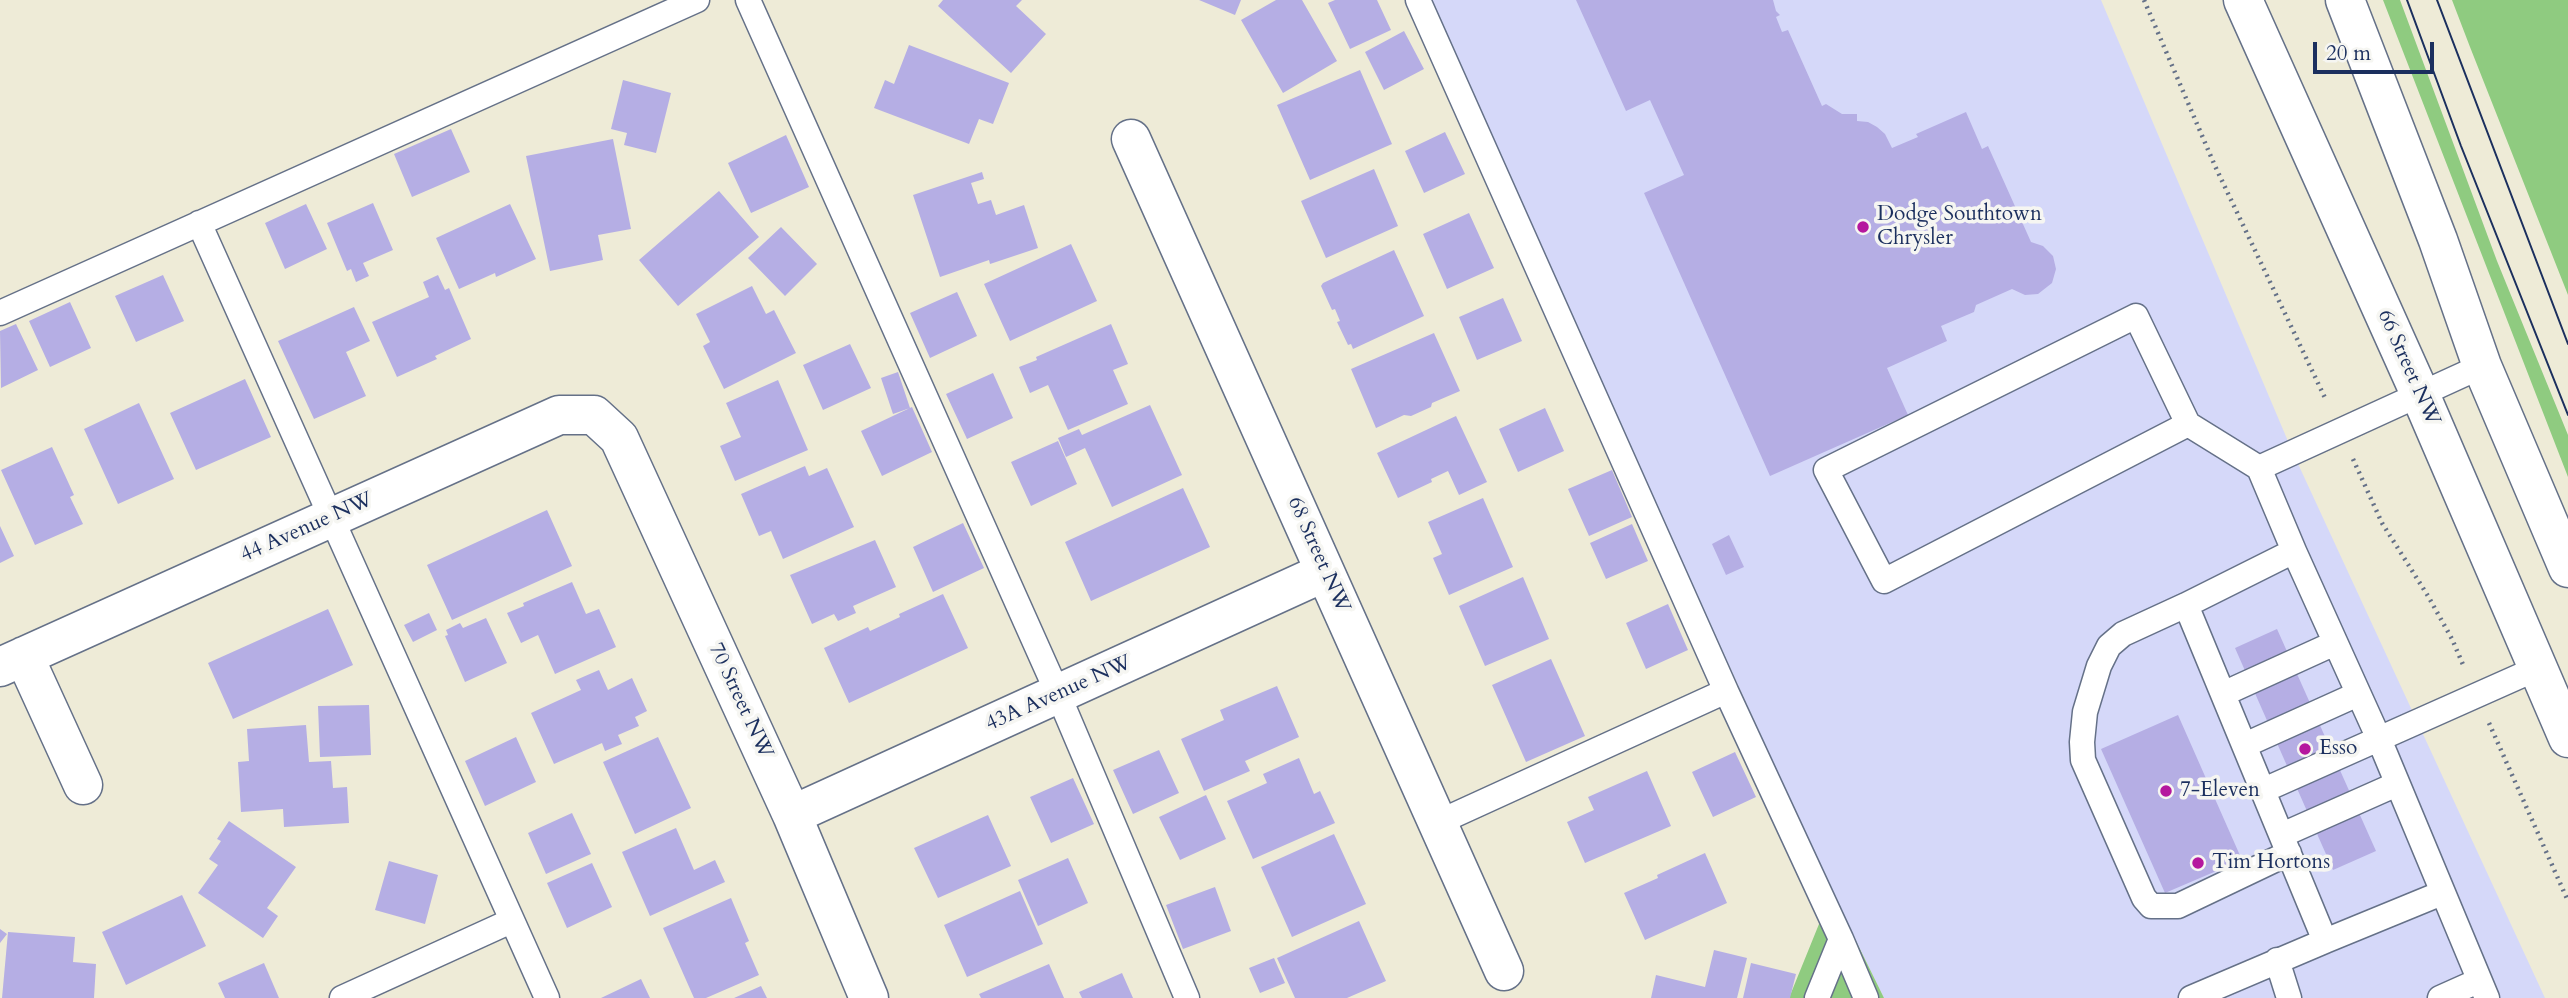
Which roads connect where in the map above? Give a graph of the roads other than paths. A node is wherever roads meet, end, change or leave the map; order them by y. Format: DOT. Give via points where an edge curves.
graph roads {
  1 [pos="697,0"];
  2 [pos="748,0"];
  3 [pos="1418,0"];
  4 [pos="2243,0"];
  5 [pos="2345,0"];
  6 [pos="1131,139"];
  7 [pos="200,223"];
  8 [pos="0,313"];
  9 [pos="2482,366"];
  10 [pos="2420,394"];
  11 [pos="594,415"];
  12 [pos="2188,424"];
  13 [pos="2259,468"];
  14 [pos="332,517"];
  15 [pos="2294,551"];
  16 [pos="2568,568"];
  17 [pos="1325,572"];
  18 [pos="2186,605"];
  19 [pos="2335,643"];
  20 [pos="12,661"];
  21 [pos="2538,668"];
  22 [pos="1726,691"];
  23 [pos="1058,694"];
  24 [pos="2223,694"];
  25 [pos="2358,694"];
  26 [pos="2568,738"];
  27 [pos="2379,739"];
  28 [pos="2245,745"];
  29 [pos="2397,784"];
  30 [pos="83,785"];
  31 [pos="2264,790"];
  32 [pos="792,815"];
  33 [pos="1437,823"];
  34 [pos="2285,844"];
  35 [pos="2442,892"];
  36 [pos="511,921"];
  37 [pos="1840,939"];
  38 [pos="2325,941"];
  39 [pos="2277,960"];
  40 [pos="1504,971"];
  41 [pos="2482,989"];
  42 [pos="342,998"];
  43 [pos="547,998"];
  44 [pos="869,998"];
  45 [pos="1188,998"];
  46 [pos="1817,998"];
  47 [pos="1866,998"];
  48 [pos="2191,998"];
  49 [pos="2289,998"];
  50 [pos="2440,998"];
  1 -- 7 [label="lane"];
  2 -- 23 [label="lane"];
  3 -- 22 [label="lane"];
  4 -- 10 [label="street, 66 Street NW"];
  5 -- 9 [label="street"];
  6 -- 17 [label="street, 68 Street NW"];
  7 -- 8 [label="lane"];
  7 -- 14 [label="lane"];
  9 -- 10 [label="lane"];
  9 -- 16 [label="street"];
  10 -- 13 [label="lane"];
  10 -- 21 [label="street, 66 Street NW"];
  11 -- 14 [label="street, 44 Avenue NW" via="559,415"];
  11 -- 32 [label="street, 70 Street NW" via="619,438"];
  12 -- 12 [label="lane" via="1884,581 1826,470 2136,316"];
  12 -- 13 [label="lane"];
  13 -- 15 [label="lane"];
  14 -- 20 [label="street, 44 Avenue NW"];
  14 -- 36 [label="lane"];
  15 -- 18 [label="lane"];
  15 -- 19 [label="lane"];
  17 -- 23 [label="street, 43A Avenue NW"];
  17 -- 33 [label="street, 68 Street NW"];
  18 -- 24 [label="lane"];
  18 -- 34 [label="lane" via="2123,634 2109,646 2085,712 2083,760 2151,906 2178,906"];
  19 -- 24 [label="lane"];
  19 -- 25 [label="lane"];
  20 -- 30 [label="street, 44 Avenue NW"];
  21 -- 26 [label="street, 66 Street NW"];
  21 -- 27 [label="lane"];
  22 -- 33 [label="lane"];
  22 -- 37 [label="lane"];
  23 -- 32 [label="street, 43A Avenue NW"];
  23 -- 45 [label="lane"];
  24 -- 28 [label="lane"];
  25 -- 27 [label="lane"];
  25 -- 28 [label="lane"];
  27 -- 29 [label="lane"];
  27 -- 31 [label="lane"];
  28 -- 31 [label="lane"];
  29 -- 34 [label="lane"];
  29 -- 35 [label="lane"];
  31 -- 34 [label="lane"];
  32 -- 44 [label="street, 70 Street NW"];
  33 -- 40 [label="street, 68 Street NW"];
  34 -- 38 [label="lane"];
  35 -- 38 [label="lane"];
  35 -- 41 [label="lane"];
  36 -- 42 [label="lane"];
  36 -- 43 [label="lane"];
  37 -- 46 [label="lane"];
  37 -- 47 [label="lane"];
  38 -- 39 [label="lane"];
  39 -- 48 [label="lane"];
  39 -- 49 [label="lane"];
  41 -- 50 [label="lane"];
}
